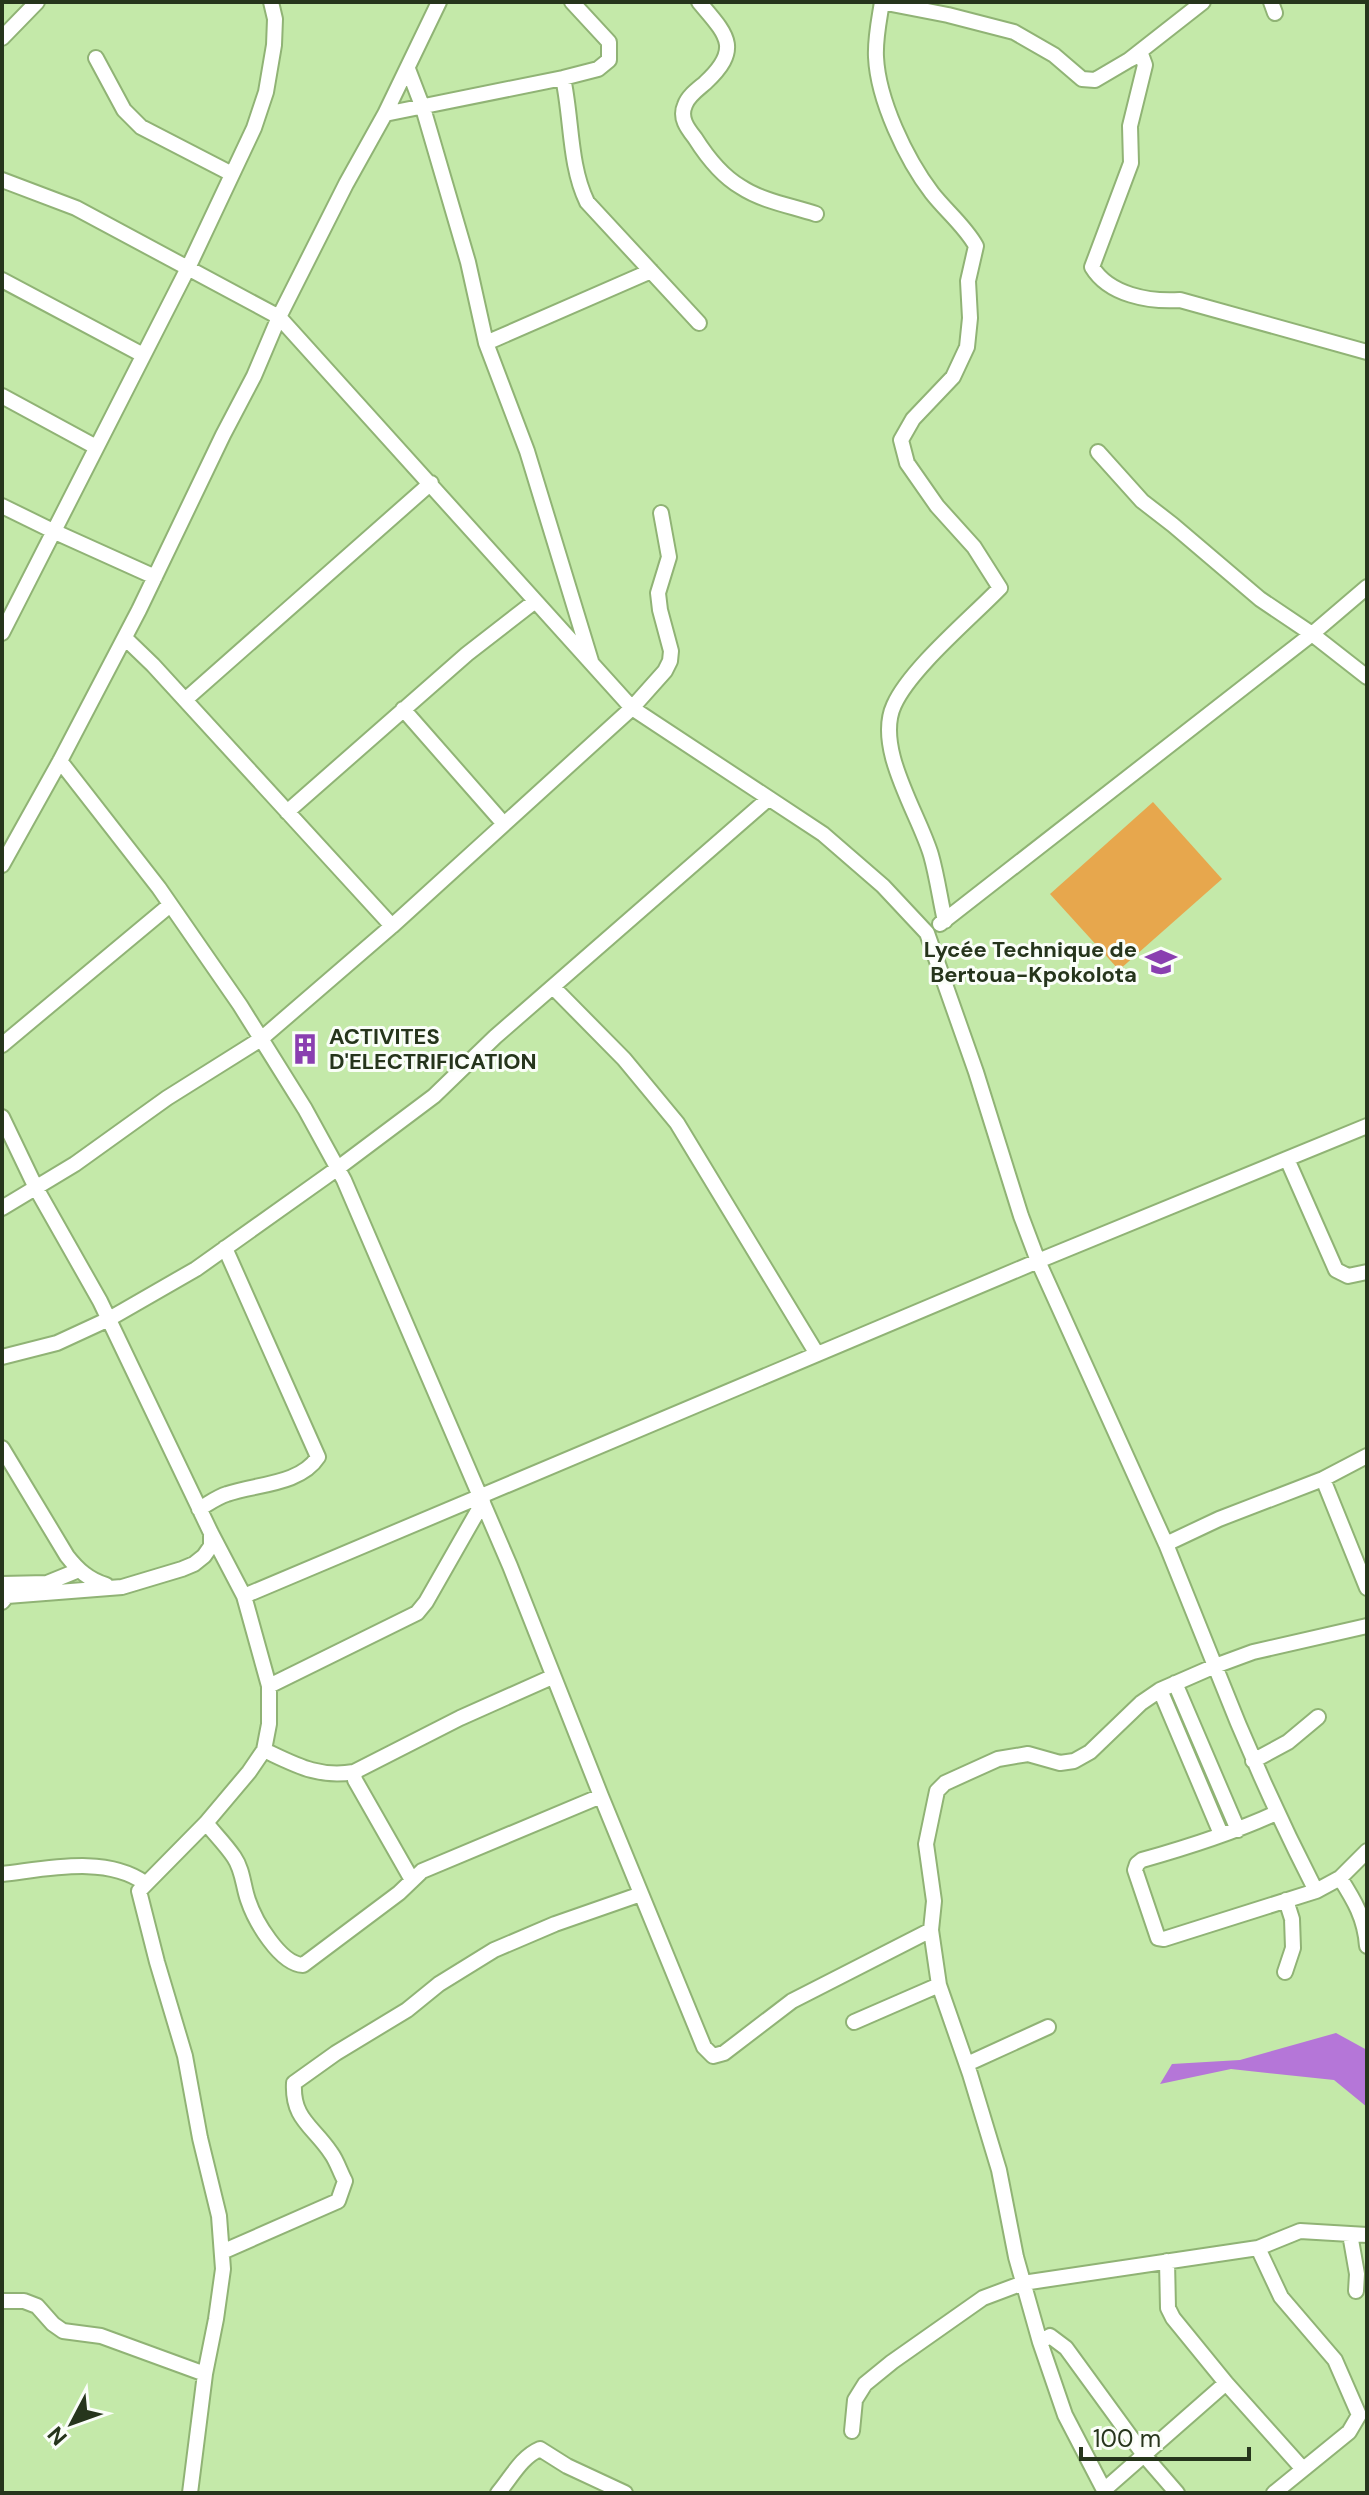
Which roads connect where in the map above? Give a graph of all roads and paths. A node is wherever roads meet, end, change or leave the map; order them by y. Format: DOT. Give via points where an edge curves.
graph roads {
  1 [pos="37,2"];
  2 [pos="271,2"];
  3 [pos="439,2"];
  4 [pos="572,2"];
  5 [pos="699,2"];
  6 [pos="881,2"];
  7 [pos="1203,2"];
  8 [pos="2,38"];
  9 [pos="96,58"];
  10 [pos="1129,60"];
  11 [pos="408,69"];
  12 [pos="563,78"];
  13 [pos="423,108"];
  14 [pos="385,114"];
  15 [pos="232,174"];
  16 [pos="2,180"];
  17 [pos="816,214"];
  18 [pos="188,268"];
  19 [pos="651,271"];
  20 [pos="2,280"];
  21 [pos="279,317"];
  22 [pos="699,323"];
  23 [pos="486,343"];
  24 [pos="1367,352"];
  25 [pos="143,355"];
  26 [pos="2,396"];
  27 [pos="96,447"];
  28 [pos="1098,452"];
  29 [pos="431,483"];
  30 [pos="2,506"];
  31 [pos="661,513"];
  32 [pos="53,531"];
  33 [pos="155,577"];
  34 [pos="1367,587"];
  35 [pos="534,602"];
  36 [pos="4,623"];
  37 [pos="1312,634"];
  38 [pos="125,638"];
  39 [pos="592,666"];
  40 [pos="1367,677"];
  41 [pos="185,700"];
  42 [pos="632,708"];
  43 [pos="403,709"];
  44 [pos="60,761"];
  45 [pos="768,799"];
  46 [pos="287,812"];
  47 [pos="504,824"];
  48 [pos="2,862"];
  49 [pos="170,905"];
  50 [pos="945,921"];
  51 [pos="392,926"];
  52 [pos="927,933"];
  53 [pos="553,987"];
  54 [pos="261,1039"];
  55 [pos="2,1045"];
  56 [pos="2,1117"];
  57 [pos="1367,1126"];
  58 [pos="1287,1159"];
  59 [pos="338,1168"];
  60 [pos="36,1188"];
  61 [pos="2,1208"];
  62 [pos="225,1248"];
  63 [pos="1038,1261"];
  64 [pos="1367,1272"];
  65 [pos="109,1319"];
  66 [pos="817,1354"];
  67 [pos="2,1357"];
  68 [pos="2,1448"];
  69 [pos="1367,1456"];
  70 [pos="1323,1479"];
  71 [pos="481,1499"];
  72 [pos="199,1509"];
  73 [pos="211,1533"];
  74 [pos="1166,1544"];
  75 [pos="79,1570"];
  76 [pos="2,1584"];
  77 [pos="114,1587"];
  78 [pos="1367,1588"];
  79 [pos="244,1596"];
  80 [pos="2,1602"];
  81 [pos="1367,1626"];
  82 [pos="1215,1666"];
  83 [pos="552,1677"];
  84 [pos="1175,1683"];
  85 [pos="269,1686"];
  86 [pos="1160,1690"];
  87 [pos="1318,1717"];
  88 [pos="264,1750"];
  89 [pos="1253,1761"];
  90 [pos="354,1772"];
  91 [pos="601,1796"];
  92 [pos="1276,1813"];
  93 [pos="206,1823"];
  94 [pos="1238,1830"];
  95 [pos="1221,1834"];
  96 [pos="1367,1851"];
  97 [pos="2,1874"];
  98 [pos="1340,1878"];
  99 [pos="412,1880"];
  100 [pos="145,1883"];
  101 [pos="1316,1891"];
  102 [pos="641,1894"];
  103 [pos="1286,1900"];
  104 [pos="931,1930"];
  105 [pos="1367,1946"];
  106 [pos="1285,1972"];
  107 [pos="939,1985"];
  108 [pos="854,2022"];
  109 [pos="1048,2027"];
  110 [pos="967,2064"];
  111 [pos="1350,2234"];
  112 [pos="1367,2235"];
  113 [pos="1258,2248"];
  114 [pos="222,2252"];
  115 [pos="1167,2261"];
  116 [pos="1023,2283"];
  117 [pos="1356,2291"];
  118 [pos="2,2301"];
  119 [pos="1040,2342"];
  120 [pos="205,2374"];
  121 [pos="1226,2383"];
  122 [pos="852,2431"];
  123 [pos="1144,2455"];
  124 [pos="1302,2468"];
  125 [pos="1103,2492"];
  126 [pos="190,2493"];
  127 [pos="498,2493"];
  128 [pos="625,2493"];
  129 [pos="1177,2493"];
  130 [pos="1274,2493"];
  1 -- 8 [label="street"];
  2 -- 15 [label="street" via="274,45 266,92"];
  3 -- 11 [label="street"];
  4 -- 12 [label="street" via="609,42 611,51 598,69"];
  5 -- 17 [label="street" via="723,30 727,52 717,72 683,107 684,123 720,171 742,189"];
  6 -- 10 [label="street" via="1014,32 1082,79 1095,80"];
  6 -- 50 [label="street" via="876,61 884,98 931,192 976,246 968,281 967,347 953,377 913,419 901,440 907,463 1000,588 917,672 894,704 889,721 891,750 931,852"];
  7 -- 10 [label="street"];
  9 -- 15 [label="street" via="124,110 141,127"];
  10 -- 24 [label="street" via="1141,54 1145,65 1130,126 1131,163 1092,267 1099,278 1119,292 1180,300"];
  11 -- 13 [label="street"];
  11 -- 14 [label="street"];
  12 -- 13 [label="street"];
  12 -- 19 [label="street" via="579,185 587,202"];
  13 -- 14 [label="street"];
  13 -- 23 [label="street"];
  14 -- 21 [label="street"];
  15 -- 18 [label="street"];
  16 -- 18 [label="street" via="76,208"];
  18 -- 21 [label="street"];
  18 -- 25 [label="street"];
  19 -- 22 [label="street"];
  19 -- 23 [label="street"];
  20 -- 25 [label="street"];
  21 -- 29 [label="street"];
  21 -- 33 [label="street"];
  23 -- 39 [label="street" via="527,451"];
  25 -- 27 [label="street"];
  26 -- 27 [label="street"];
  27 -- 32 [label="street"];
  28 -- 37 [label="street" via="1142,501 1260,599"];
  29 -- 35 [label="street"];
  29 -- 41 [label="street"];
  30 -- 32 [label="street"];
  31 -- 42 [label="street" via="669,557 658,593 670,661"];
  32 -- 33 [label="street"];
  32 -- 36 [label="street"];
  33 -- 38 [label="street"];
  34 -- 37 [label="street"];
  35 -- 39 [label="street"];
  35 -- 43 [label="street"];
  37 -- 40 [label="street"];
  37 -- 50 [label="street"];
  38 -- 41 [label="street"];
  38 -- 44 [label="street"];
  39 -- 42 [label="street"];
  41 -- 46 [label="street"];
  42 -- 45 [label="street"];
  42 -- 47 [label="street"];
  43 -- 46 [label="street"];
  43 -- 47 [label="street"];
  44 -- 48 [label="street"];
  44 -- 49 [label="street"];
  45 -- 52 [label="street" via="823,834"];
  45 -- 53 [label="street"];
  46 -- 51 [label="street"];
  47 -- 51 [label="street"];
  49 -- 54 [label="street"];
  49 -- 55 [label="street"];
  50 -- 52 [label="street"];
  51 -- 54 [label="street"];
  52 -- 63 [label="street"];
  53 -- 59 [label="street" via="434,1096"];
  53 -- 66 [label="street" via="677,1123"];
  54 -- 59 [label="street"];
  54 -- 60 [label="street"];
  56 -- 60 [label="street"];
  57 -- 58 [label="street"];
  58 -- 63 [label="street"];
  58 -- 64 [label="street" via="1336,1270 1348,1276"];
  59 -- 62 [label="street"];
  59 -- 71 [label="street"];
  60 -- 61 [label="street"];
  60 -- 65 [label="street"];
  62 -- 65 [label="street"];
  62 -- 72 [label="street" via="318,1457 288,1479 226,1494"];
  63 -- 66 [label="street"];
  63 -- 74 [label="street"];
  65 -- 67 [label="street" via="57,1343"];
  65 -- 72 [label="street"];
  66 -- 71 [label="street"];
  68 -- 75 [label="street"];
  69 -- 70 [label="street"];
  70 -- 74 [label="street"];
  70 -- 78 [label="street"];
  71 -- 79 [label="street"];
  71 -- 83 [label="street"];
  71 -- 85 [label="street" via="417,1613"];
  72 -- 73 [label="street"];
  73 -- 77 [label="street" via="211,1546 194,1564"];
  73 -- 79 [label="street"];
  74 -- 82 [label="street"];
  75 -- 76 [label="street" via="47,1583"];
  75 -- 77 [label="street"];
  77 -- 80 [label="street" via="7,1596"];
  79 -- 85 [label="street"];
  81 -- 82 [label="street"];
  82 -- 84 [label="street"];
  82 -- 89 [label="street"];
  83 -- 90 [label="street"];
  83 -- 91 [label="street"];
  84 -- 86 [label="street"];
  84 -- 94 [label="street"];
  85 -- 88 [label="street"];
  86 -- 95 [label="street"];
  86 -- 104 [label="street" via="1074,1761 1060,1763 1028,1754 998,1759 937,1791 926,1844 934,1901"];
  87 -- 89 [label="street"];
  88 -- 90 [label="street" via="308,1771"];
  88 -- 93 [label="street"];
  89 -- 92 [label="street"];
  90 -- 99 [label="street"];
  91 -- 99 [label="street" via="422,1871"];
  91 -- 102 [label="street"];
  92 -- 94 [label="street"];
  92 -- 101 [label="street"];
  93 -- 99 [label="street" via="235,1858 259,1924 294,1964 303,1965"];
  93 -- 100 [label="street"];
  94 -- 95 [label="street"];
  95 -- 103 [label="street" via="1137,1864 1158,1938"];
  96 -- 98 [label="street"];
  97 -- 100 [label="street" via="74,1866 131,1873"];
  98 -- 101 [label="street"];
  98 -- 105 [label="street" via="1358,1907"];
  100 -- 114 [label="street" via="139,1891 185,2056"];
  101 -- 103 [label="street"];
  102 -- 104 [label="street" via="704,2047 713,2056 792,2001"];
  102 -- 114 [label="street" via="494,1950 294,2083 293,2099 304,2122 331,2153 345,2181 338,2201"];
  103 -- 106 [label="street" via="1293,1948"];
  104 -- 107 [label="street"];
  107 -- 108 [label="street"];
  107 -- 110 [label="street"];
  109 -- 110 [label="street"];
  110 -- 116 [label="street" via="999,2170"];
  111 -- 112 [label="street"];
  111 -- 113 [label="street" via="1300,2231"];
  111 -- 117 [label="street"];
  113 -- 115 [label="street"];
  113 -- 124 [label="street" via="1281,2297 1335,2360 1359,2415 1349,2432"];
  114 -- 120 [label="street"];
  115 -- 116 [label="street"];
  115 -- 121 [label="street" via="1168,2308"];
  116 -- 119 [label="street"];
  116 -- 122 [label="street" via="969,2306 865,2384 855,2400"];
  118 -- 120 [label="street" via="37,2306 63,2331 101,2336"];
  119 -- 123 [label="street" via="1050,2336 1066,2348"];
  119 -- 125 [label="street" via="1065,2415"];
  120 -- 126 [label="street"];
  121 -- 123 [label="street"];
  121 -- 124 [label="street"];
  123 -- 125 [label="street"];
  123 -- 129 [label="street"];
  124 -- 130 [label="street"];
  127 -- 128 [label="street" via="512,2472 540,2449"];
}
